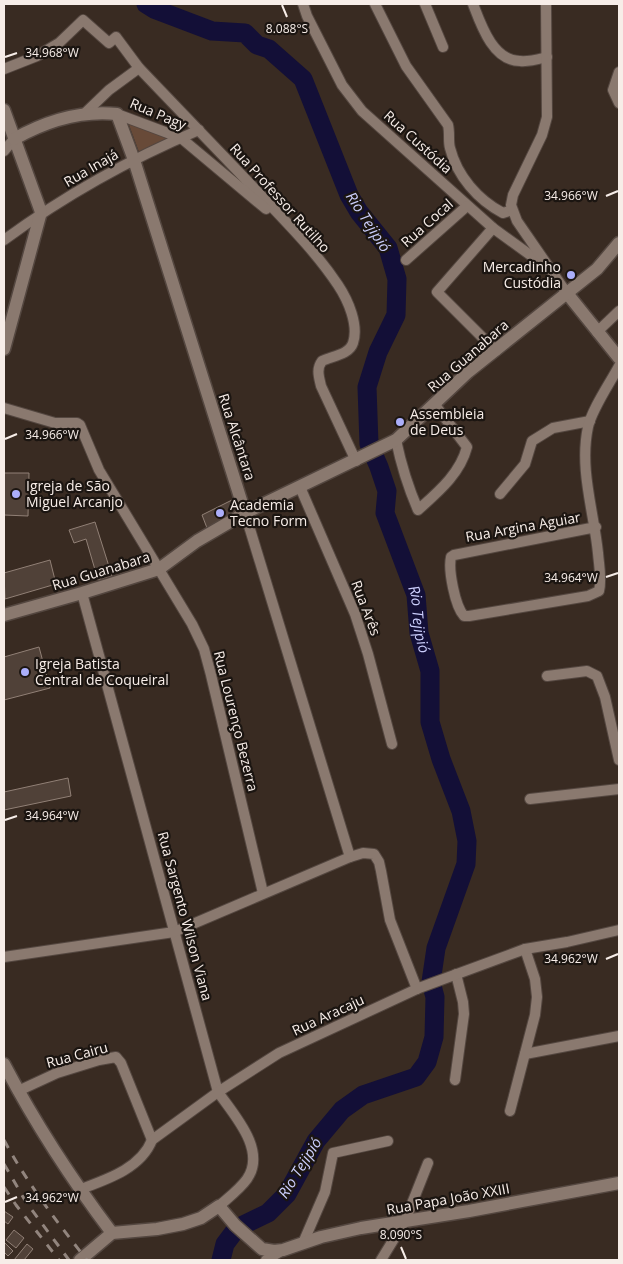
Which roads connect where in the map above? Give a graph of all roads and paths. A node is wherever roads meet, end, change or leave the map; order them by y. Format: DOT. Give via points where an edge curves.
graph roads {
  1 [pos="303,4"];
  2 [pos="375,4"];
  3 [pos="425,4"];
  4 [pos="473,4"];
  5 [pos="546,4"];
  6 [pos="443,47"];
  7 [pos="547,57"];
  8 [pos="4,68"];
  9 [pos="139,68"];
  10 [pos="619,72"];
  11 [pos="619,103"];
  12 [pos="4,110"];
  13 [pos="84,114"];
  14 [pos="117,114"];
  15 [pos="199,130"];
  16 [pos="181,138"];
  17 [pos="14,140"];
  18 [pos="4,151"];
  19 [pos="134,160"];
  20 [pos="467,206"];
  21 [pos="512,210"];
  22 [pos="41,212"];
  23 [pos="493,228"];
  24 [pos="4,240"];
  25 [pos="306,242"];
  26 [pos="619,243"];
  27 [pos="406,260"];
  28 [pos="552,270"];
  29 [pos="566,292"];
  30 [pos="619,311"];
  31 [pos="597,332"];
  32 [pos="4,349"];
  33 [pos="496,351"];
  34 [pos="619,358"];
  35 [pos="619,366"];
  36 [pos="435,405"];
  37 [pos="4,408"];
  38 [pos="590,421"];
  39 [pos="393,441"];
  40 [pos="358,460"];
  41 [pos="300,487"];
  42 [pos="500,494"];
  43 [pos="245,513"];
  44 [pos="596,528"];
  45 [pos="159,569"];
  46 [pos="82,593"];
  47 [pos="4,614"];
  48 [pos="547,676"];
  49 [pos="392,744"];
  50 [pos="619,760"];
  51 [pos="619,789"];
  52 [pos="530,799"];
  53 [pos="350,857"];
  54 [pos="263,893"];
  55 [pos="619,930"];
  56 [pos="174,932"];
  57 [pos="525,949"];
  58 [pos="4,957"];
  59 [pos="454,974"];
  60 [pos="418,988"];
  61 [pos="619,1036"];
  62 [pos="525,1054"];
  63 [pos="4,1064"];
  64 [pos="456,1080"];
  65 [pos="18,1091"];
  66 [pos="218,1092"];
  67 [pos="510,1111"];
  68 [pos="152,1140"];
  69 [pos="388,1141"];
  70 [pos="428,1164"];
  71 [pos="619,1183"];
  72 [pos="81,1189"];
  73 [pos="219,1206"];
  74 [pos="405,1221"];
  75 [pos="112,1233"];
  76 [pos="303,1243"];
  77 [pos="264,1254"];
  78 [pos="80,1260"];
  79 [pos="381,1260"];
  1 -- 20 [label="street, Rua Custódia" via="351,98"];
  2 -- 21 [label="street" via="406,66 448,125 449,146 462,177 491,207 503,213"];
  3 -- 6 [label="street"];
  4 -- 7 [label="street" via="491,42 508,59 519,62"];
  5 -- 7 [label="street"];
  7 -- 21 [label="street" via="547,117 542,135 513,196"];
  8 -- 9 [label="street, Rua Professor Rutilho" via="37,56 59,43 83,20 109,43 116,38"];
  9 -- 13 [label="street"];
  9 -- 15 [label="street, Rua Professor Rutilho"];
  10 -- 11 [label="street" via="613,90"];
  12 -- 17 [label="street"];
  13 -- 14 [label="street, Rua Pagy"];
  13 -- 17 [label="street, Rua Pagy" via="42,125"];
  14 -- 16 [label="street, Rua Pagy"];
  14 -- 19 [label="street, Rua Alcântara"];
  15 -- 16 [label="street, Rua Inajá"];
  15 -- 25 [label="street, Rua Professor Rutilho"];
  16 -- 19 [label="street, Rua Inajá"];
  16 -- 25 [label="street, Rua Pagy"];
  17 -- 18 [label="street, Rua Pagy"];
  17 -- 22 [label="street"];
  19 -- 22 [label="street, Rua Inajá"];
  19 -- 43 [label="street, Rua Alcântara"];
  20 -- 23 [label="street, Rua Custódia"];
  20 -- 27 [label="street, Rua Cocal"];
  21 -- 28 [label="street"];
  22 -- 24 [label="street, Rua Inajá"];
  22 -- 32 [label="street"];
  23 -- 28 [label="street, Rua Custódia"];
  23 -- 33 [label="street" via="437,292"];
  25 -- 40 [label="street, Rua Professor Rutilho" via="338,286 354,324 353,343 349,349 322,361 318,368 321,386"];
  26 -- 29 [label="street, Rua Guanabara" via="597,268"];
  28 -- 29 [label="street"];
  29 -- 31 [label="street"];
  29 -- 33 [label="street, Rua Guanabara"];
  30 -- 31 [label="street"];
  31 -- 34 [label="street"];
  33 -- 36 [label="street, Rua Guanabara" via="468,372"];
  35 -- 38 [label="street, Rua Argina Aguiar"];
  36 -- 39 [label="street, Rua Guanabara"];
  36 -- 39 [label="street" via="467,447 450,480 418,510"];
  37 -- 45 [label="street, Rua Lourenço Bezerra" via="55,423 80,425 99,470"];
  38 -- 42 [label="street" via="554,428 532,441 525,464"];
  38 -- 44 [label="street, Rua Argina Aguiar" via="586,455"];
  39 -- 40 [label="street, Rua Guanabara"];
  40 -- 41 [label="street, Rua Guanabara"];
  41 -- 43 [label="street, Rua Guanabara"];
  41 -- 49 [label="street, Rua Arês" via="355,614"];
  43 -- 45 [label="street, Rua Guanabara"];
  43 -- 53 [label="street, Rua Alcântara"];
  44 -- 44 [label="street, Rua Argina Aguiar" via="454,554 450,563 462,614 469,616 588,596 599,591"];
  45 -- 46 [label="street, Rua Guanabara"];
  45 -- 54 [label="street, Rua Lourenço Bezerra" via="204,649"];
  46 -- 47 [label="street, Rua Guanabara"];
  46 -- 56 [label="street, Rua Sargento Wilson Viana"];
  48 -- 50 [label="street" via="587,671 597,676"];
  51 -- 52 [label="street"];
  53 -- 54 [label="street"];
  53 -- 60 [label="street" via="369,853 377,858 390,920"];
  54 -- 56 [label="street"];
  55 -- 57 [label="street, Rua Aracaju"];
  56 -- 58 [label="street"];
  56 -- 66 [label="street, Rua Sargento Wilson Viana"];
  57 -- 59 [label="street, Rua Aracaju"];
  57 -- 62 [label="street" via="535,979 537,998"];
  59 -- 60 [label="street, Rua Aracaju"];
  59 -- 64 [label="street" via="464,1014"];
  60 -- 66 [label="street, Rua Aracaju" via="280,1053"];
  61 -- 62 [label="street"];
  62 -- 67 [label="street"];
  63 -- 65 [label="street"];
  65 -- 68 [label="street, Rua Cairu" via="57,1072 116,1057"];
  65 -- 72 [label="street"];
  66 -- 68 [label="street, Rua Aracaju"];
  66 -- 73 [label="street, Rua Sargento Wilson Viana" via="250,1142 254,1157 253,1169 246,1180"];
  68 -- 72 [label="street, Rua Aracaju" via="134,1163"];
  69 -- 76 [label="street" via="333,1153 326,1192"];
  70 -- 74 [label="street"];
  71 -- 74 [label="street, Rua Papa João XXIII"];
  72 -- 75 [label="street"];
  73 -- 75 [label="street, Rua Sargento Wilson Viana" via="201,1218 183,1224"];
  73 -- 77 [label="street, Rua Papa João XXIII"];
  74 -- 76 [label="street, Rua Papa João XXIII" via="337,1233"];
  74 -- 79 [label="street"];
  75 -- 78 [label="street"];
  76 -- 77 [label="street, Rua Papa João XXIII"];
}
